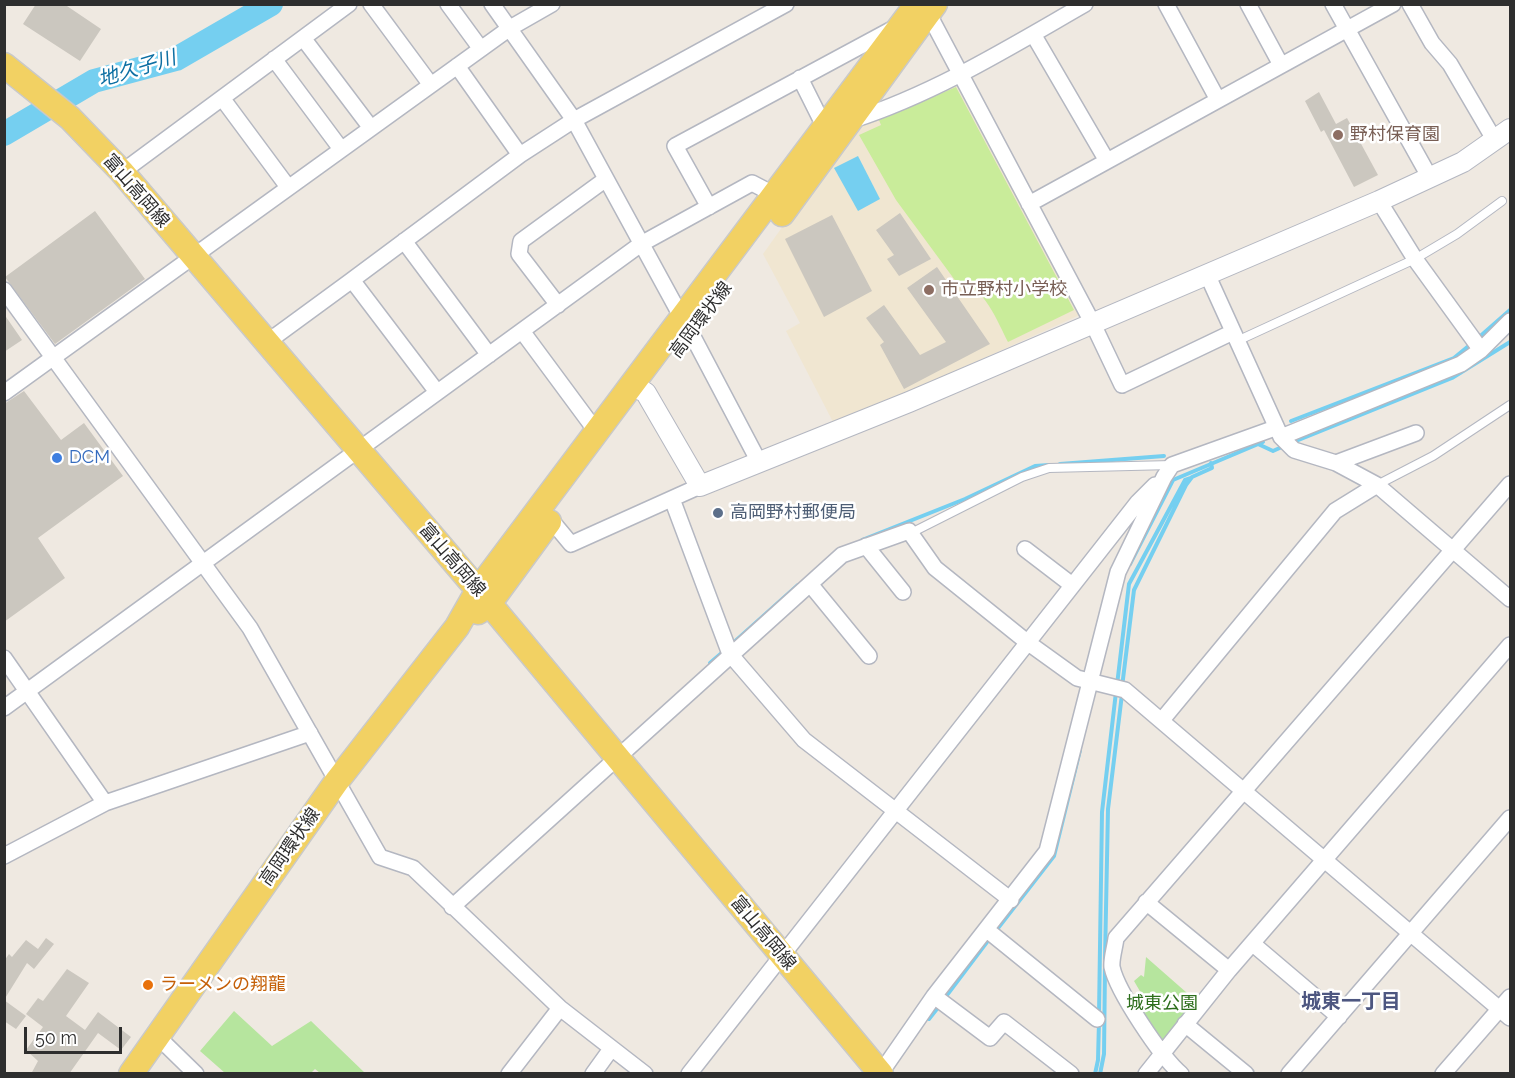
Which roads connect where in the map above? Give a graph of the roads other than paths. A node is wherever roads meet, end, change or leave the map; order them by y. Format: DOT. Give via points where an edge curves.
graph roads {
  1 [pos="349,4"];
  2 [pos="371,4"];
  3 [pos="448,4"];
  4 [pos="492,4"];
  5 [pos="552,4"];
  6 [pos="786,4"];
  7 [pos="1085,4"];
  8 [pos="1166,4"];
  9 [pos="1248,4"];
  10 [pos="1333,4"];
  11 [pos="1393,4"];
  12 [pos="1410,4"];
  13 [pos="921,10"];
  14 [pos="510,28"];
  15 [pos="1347,30"];
  16 [pos="1033,34"];
  17 [pos="303,38"];
  18 [pos="481,49"];
  19 [pos="274,59"];
  20 [pos="4,65"];
  21 [pos="1281,65"];
  22 [pos="457,66"];
  23 [pos="961,75"];
  24 [pos="800,78"];
  25 [pos="431,85"];
  26 [pos="222,98"];
  27 [pos="1218,100"];
  28 [pos="574,120"];
  29 [pos="853,120"];
  30 [pos="371,128"];
  31 [pos="825,128"];
  32 [pos="1503,135"];
  33 [pos="341,149"];
  34 [pos="520,155"];
  35 [pos="1107,161"];
  36 [pos="122,172"];
  37 [pos="1430,178"];
  38 [pos="606,179"];
  39 [pos="288,188"];
  40 [pos="775,195"];
  41 [pos="1379,201"];
  42 [pos="1502,201"];
  43 [pos="1029,204"];
  44 [pos="709,207"];
  45 [pos="404,241"];
  46 [pos="641,244"];
  47 [pos="193,255"];
  48 [pos="1415,259"];
  49 [pos="1208,274"];
  50 [pos="352,280"];
  51 [pos="4,290"];
  52 [pos="558,305"];
  53 [pos="1510,321"];
  54 [pos="1093,324"];
  55 [pos="686,326"];
  56 [pos="522,331"];
  57 [pos="1235,336"];
  58 [pos="266,343"];
  59 [pos="1476,343"];
  60 [pos="489,355"];
  61 [pos="53,357"];
  62 [pos="639,389"];
  63 [pos="437,392"];
  64 [pos="4,393"];
  65 [pos="1510,405"];
  66 [pos="596,431"];
  67 [pos="1278,432"];
  68 [pos="1416,433"];
  69 [pos="357,451"];
  70 [pos="759,462"];
  71 [pos="1336,463"];
  72 [pos="1168,471"];
  73 [pos="1510,484"];
  74 [pos="1377,485"];
  75 [pos="700,486"];
  76 [pos="672,499"];
  77 [pos="551,520"];
  78 [pos="911,533"];
  79 [pos="866,546"];
  80 [pos="1024,549"];
  81 [pos="1454,550"];
  82 [pos="204,564"];
  83 [pos="810,584"];
  84 [pos="1072,585"];
  85 [pos="903,592"];
  86 [pos="484,597"];
  87 [pos="1510,600"];
  88 [pos="1027,642"];
  89 [pos="1510,645"];
  90 [pos="728,650"];
  91 [pos="869,656"];
  92 [pos="4,658"];
  93 [pos="1104,686"];
  94 [pos="27,691"];
  95 [pos="4,708"];
  96 [pos="1162,720"];
  97 [pos="310,733"];
  98 [pos="616,758"];
  99 [pos="337,781"];
  100 [pos="1244,790"];
  101 [pos="105,803"];
  102 [pos="895,812"];
  103 [pos="1510,818"];
  104 [pos="4,856"];
  105 [pos="1327,860"];
  106 [pos="1011,900"];
  107 [pos="1146,902"];
  108 [pos="452,907"];
  109 [pos="987,930"];
  110 [pos="1411,933"];
  111 [pos="1253,944"];
  112 [pos="782,956"];
  113 [pos="1228,970"];
  114 [pos="939,1000"];
  115 [pos="560,1008"];
  116 [pos="1507,1008"];
  117 [pos="1339,1017"];
  118 [pos="1097,1019"];
  119 [pos="1185,1024"];
  120 [pos="158,1037"];
  121 [pos="611,1049"];
  122 [pos="1162,1053"];
  123 [pos="880,1073"];
  124 [pos="131,1074"];
  125 [pos="196,1074"];
  126 [pos="509,1074"];
  127 [pos="593,1074"];
  128 [pos="645,1074"];
  129 [pos="689,1074"];
  130 [pos="1071,1074"];
  131 [pos="1146,1074"];
  132 [pos="1181,1074"];
  133 [pos="1246,1074"];
  134 [pos="1290,1074"];
  135 [pos="1443,1074"];
  1 -- 17 [label="street"];
  2 -- 25 [label="street"];
  3 -- 18 [label="street"];
  4 -- 14 [label="street"];
  5 -- 14 [label="street"];
  6 -- 28 [label="street"];
  7 -- 16 [label="street"];
  8 -- 27 [label="street"];
  9 -- 21 [label="street"];
  10 -- 15 [label="street"];
  11 -- 15 [label="street"];
  12 -- 32 [label="street" via="1432,43"];
  13 -- 23 [label="street"];
  13 -- 24 [label="street"];
  13 -- 29 [label="main road, 高岡環状線"];
  13 -- 31 [label="main road, 高岡環状線"];
  14 -- 18 [label="street"];
  14 -- 28 [label="street"];
  15 -- 21 [label="street"];
  15 -- 37 [label="street"];
  16 -- 23 [label="street"];
  16 -- 35 [label="street"];
  17 -- 19 [label="street"];
  17 -- 30 [label="street"];
  18 -- 22 [label="street"];
  19 -- 26 [label="street"];
  19 -- 33 [label="street"];
  20 -- 36 [label="main road, 富山高岡線" via="70,118"];
  21 -- 27 [label="street"];
  22 -- 25 [label="street"];
  22 -- 34 [label="street"];
  23 -- 29 [label="street"];
  23 -- 43 [label="street"];
  24 -- 31 [label="street"];
  24 -- 44 [label="street" via="675,146"];
  25 -- 30 [label="street"];
  26 -- 36 [label="street"];
  26 -- 39 [label="street"];
  27 -- 35 [label="street"];
  28 -- 34 [label="street"];
  28 -- 38 [label="street"];
  29 -- 55 [label="main road, 高岡環状線"];
  30 -- 33 [label="street"];
  31 -- 40 [label="main road, 高岡環状線"];
  32 -- 37 [label="street"];
  33 -- 39 [label="street"];
  34 -- 45 [label="street"];
  35 -- 43 [label="street"];
  36 -- 47 [label="main road, 富山高岡線"];
  37 -- 41 [label="street"];
  38 -- 46 [label="street"];
  38 -- 52 [label="street" via="521,241 519,254"];
  39 -- 47 [label="street"];
  40 -- 44 [label="street" via="752,183"];
  40 -- 55 [label="main road, 高岡環状線"];
  41 -- 48 [label="street"];
  41 -- 49 [label="street"];
  42 -- 48 [label="lane"];
  43 -- 54 [label="street"];
  44 -- 46 [label="street"];
  45 -- 50 [label="street"];
  45 -- 60 [label="street"];
  46 -- 52 [label="street"];
  46 -- 55 [label="street"];
  47 -- 58 [label="main road, 富山高岡線"];
  47 -- 61 [label="street"];
  48 -- 57 [label="lane"];
  48 -- 59 [label="street"];
  49 -- 54 [label="street"];
  49 -- 57 [label="street"];
  50 -- 58 [label="street"];
  50 -- 63 [label="street"];
  51 -- 61 [label="street"];
  52 -- 56 [label="street"];
  53 -- 59 [label="street"];
  54 -- 57 [label="street" via="1122,385"];
  54 -- 70 [label="street" via="849,420"];
  55 -- 62 [label="main road, 高岡環状線"];
  55 -- 70 [label="street"];
  56 -- 60 [label="street"];
  56 -- 66 [label="street"];
  57 -- 67 [label="street"];
  58 -- 69 [label="main road, 富山高岡線"];
  59 -- 67 [label="street" via="1461,364"];
  60 -- 63 [label="street"];
  61 -- 64 [label="street"];
  61 -- 82 [label="street"];
  62 -- 66 [label="main road, 高岡環状線"];
  62 -- 75 [label="street"];
  62 -- 77 [label="main road, 高岡環状線"];
  63 -- 69 [label="street"];
  65 -- 74 [label="lane" via="1432,456"];
  66 -- 86 [label="main road, 高岡環状線"];
  67 -- 71 [label="street" via="1294,450"];
  67 -- 72 [label="street"];
  68 -- 71 [label="street"];
  69 -- 82 [label="street"];
  69 -- 86 [label="main road, 富山高岡線"];
  70 -- 75 [label="street"];
  71 -- 74 [label="street"];
  72 -- 78 [label="lane" via="1049,468 1022,477"];
  72 -- 84 [label="street"];
  72 -- 93 [label="street" via="1118,572"];
  73 -- 81 [label="street"];
  74 -- 81 [label="street"];
  74 -- 96 [label="street" via="1335,512"];
  75 -- 76 [label="street"];
  76 -- 77 [label="street" via="571,544"];
  76 -- 90 [label="street"];
  77 -- 86 [label="main road, 高岡環状線"];
  78 -- 79 [label="street"];
  78 -- 88 [label="street" via="934,568"];
  79 -- 83 [label="street" via="842,555"];
  79 -- 85 [label="street"];
  80 -- 84 [label="street"];
  81 -- 87 [label="street"];
  81 -- 100 [label="street"];
  82 -- 94 [label="street"];
  82 -- 97 [label="street" via="250,628"];
  83 -- 90 [label="street"];
  83 -- 91 [label="street"];
  84 -- 88 [label="street"];
  86 -- 98 [label="main road, 富山高岡線"];
  86 -- 99 [label="main road, 高岡環状線"];
  88 -- 93 [label="street" via="1077,678"];
  88 -- 102 [label="street"];
  89 -- 105 [label="street"];
  90 -- 98 [label="street"];
  90 -- 102 [label="street" via="804,740"];
  92 -- 94 [label="street"];
  93 -- 96 [label="street"];
  93 -- 106 [label="street" via="1047,851"];
  94 -- 95 [label="street"];
  94 -- 101 [label="street"];
  96 -- 100 [label="street"];
  97 -- 99 [label="street"];
  97 -- 101 [label="street"];
  98 -- 108 [label="street"];
  98 -- 112 [label="main road, 富山高岡線"];
  99 -- 108 [label="street" via="380,857 413,868"];
  99 -- 120 [label="main road, 高岡環状線"];
  100 -- 105 [label="street"];
  100 -- 107 [label="street"];
  101 -- 104 [label="street"];
  102 -- 106 [label="street"];
  102 -- 112 [label="street"];
  103 -- 110 [label="street"];
  105 -- 110 [label="street"];
  105 -- 111 [label="street"];
  106 -- 109 [label="street"];
  107 -- 113 [label="street"];
  107 -- 122 [label="street" via="1116,938 1112,966 1138,1018"];
  108 -- 115 [label="street"];
  109 -- 114 [label="street"];
  109 -- 118 [label="street"];
  110 -- 116 [label="street"];
  110 -- 117 [label="street"];
  111 -- 113 [label="street"];
  111 -- 117 [label="street"];
  112 -- 123 [label="main road, 富山高岡線"];
  112 -- 129 [label="street"];
  113 -- 119 [label="street"];
  114 -- 123 [label="street"];
  114 -- 130 [label="street" via="990,1038 1005,1022"];
  115 -- 121 [label="street"];
  115 -- 126 [label="street"];
  116 -- 135 [label="street"];
  117 -- 134 [label="street"];
  119 -- 122 [label="street"];
  119 -- 133 [label="street"];
  120 -- 124 [label="main road, 高岡環状線"];
  120 -- 125 [label="street"];
  121 -- 127 [label="street"];
  121 -- 128 [label="street"];
  122 -- 131 [label="street"];
  122 -- 132 [label="street"];
}
